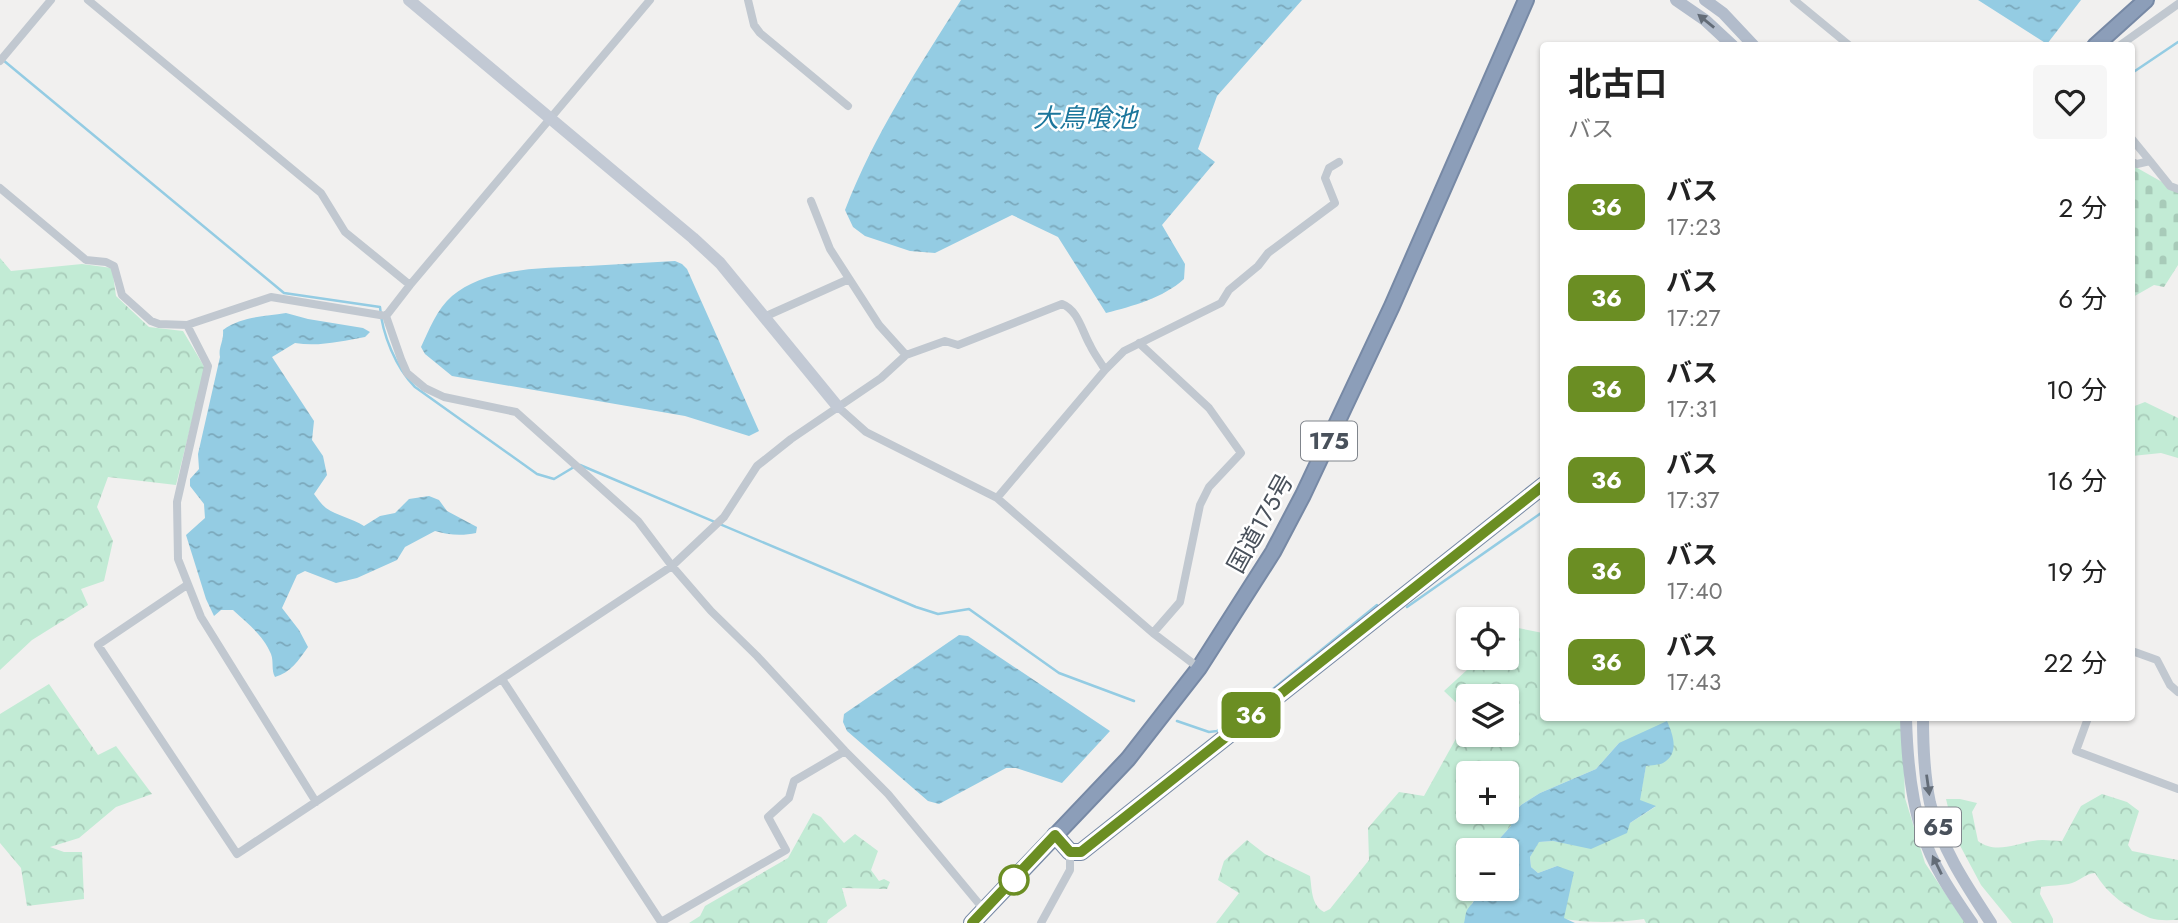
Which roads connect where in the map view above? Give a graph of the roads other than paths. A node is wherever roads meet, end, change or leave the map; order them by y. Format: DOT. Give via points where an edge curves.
graph roads {
  1 [pos="51,0"];
  2 [pos="89,0"];
  3 [pos="409,0"];
  4 [pos="650,0"];
  5 [pos="748,0"];
  6 [pos="1526,0"];
  7 [pos="1676,0"];
  8 [pos="1705,0"];
  9 [pos="1794,0"];
  10 [pos="2146,0"];
  11 [pos="2178,4"];
  12 [pos="1729,42"];
  13 [pos="1750,42"];
  14 [pos="1845,42"];
  15 [pos="2099,42"];
  16 [pos="2125,42"];
  17 [pos="0,61"];
  18 [pos="848,106"];
  19 [pos="550,119"];
  20 [pos="2135,143"];
  21 [pos="2150,161"];
  22 [pos="1339,162"];
  23 [pos="2135,163"];
  24 [pos="0,188"];
  25 [pos="2178,189"];
  26 [pos="811,201"];
  27 [pos="849,279"];
  28 [pos="410,285"];
  29 [pos="386,316"];
  30 [pos="764,317"];
  31 [pos="187,325"];
  32 [pos="1139,343"];
  33 [pos="906,355"];
  34 [pos="1105,369"];
  35 [pos="838,407"];
  36 [pos="1540,488"];
  37 [pos="997,498"];
  38 [pos="672,566"];
  39 [pos="187,585"];
  40 [pos="1153,633"];
  41 [pos="2135,652"];
  42 [pos="1199,668"];
  43 [pos="502,679"];
  44 [pos="2178,692"];
  45 [pos="1906,721"];
  46 [pos="1923,721"];
  47 [pos="2087,721"];
  48 [pos="845,751"];
  49 [pos="2178,789"];
  50 [pos="316,802"];
  51 [pos="1055,835"];
  52 [pos="1070,852"];
  53 [pos="985,911"];
  54 [pos="972,923"];
  55 [pos="1041,923"];
  56 [pos="1972,923"];
  57 [pos="1991,923"];
  1 -- 17 [label="street"];
  2 -- 28 [label="street" via="321,193 345,232"];
  3 -- 19 [label="street"];
  4 -- 19 [label="street"];
  5 -- 18 [label="street" via="754,25 761,33"];
  6 -- 42 [label="highway, 国道175号 / 175" via="1392,306 1303,495 1273,552"];
  12 -- 7 [label="main road, one-way"];
  8 -- 13 [label="main road"];
  9 -- 14 [label="street"];
  10 -- 15 [label="highway"];
  11 -- 16 [label="street"];
  19 -- 28 [label="street"];
  19 -- 30 [label="street" via="702,246"];
  20 -- 21 [label="street"];
  21 -- 23 [label="street"];
  21 -- 25 [label="street" via="2170,186"];
  22 -- 32 [label="street" via="1325,178 1335,203 1268,253 1221,303"];
  24 -- 31 [label="street" via="86,260 114,266 122,295 151,321"];
  26 -- 27 [label="street" via="830,249"];
  27 -- 30 [label="street"];
  27 -- 33 [label="street" via="879,325"];
  28 -- 29 [label="street"];
  29 -- 31 [label="street" via="271,297"];
  29 -- 38 [label="street" via="407,373 444,397 516,412 638,521"];
  30 -- 35 [label="street"];
  31 -- 39 [label="street" via="208,366 177,502 178,559"];
  32 -- 34 [label="street"];
  32 -- 40 [label="street" via="1209,408 1241,453 1209,487 1200,505 1180,602"];
  33 -- 34 [label="street" via="945,341 958,345 1062,304 1080,322"];
  33 -- 35 [label="street"];
  34 -- 37 [label="street"];
  35 -- 37 [label="street" via="866,432"];
  35 -- 38 [label="street" via="757,466 724,517"];
  36 -- 52 [label="highway" via="1081,852"];
  37 -- 40 [label="street"];
  38 -- 43 [label="street"];
  38 -- 48 [label="street"];
  39 -- 50 [label="street" via="201,617"];
  39 -- 50 [label="street" via="98,645 237,854"];
  40 -- 42 [label="street"];
  41 -- 44 [label="street" via="2157,660"];
  42 -- 51 [label="highway, 国道175号 / 175" via="1128,759"];
  43 -- 48 [label="street" via="660,922 786,850 768,817 789,798 794,780"];
  43 -- 50 [label="street"];
  56 -- 45 [label="main road, 65, one-way" via="1936,866 1922,833 1910,775"];
  46 -- 57 [label="main road, 65, one-way" via="1930,803 1937,825 1958,874"];
  47 -- 49 [label="street" via="2076,751"];
  48 -- 53 [label="street" via="888,794"];
  51 -- 52 [label="highway"];
  51 -- 53 [label="highway, 国道175号 / 175"];
  52 -- 55 [label="street" via="1070,870"];
  53 -- 54 [label="highway, 国道175号 / 175"];
}
